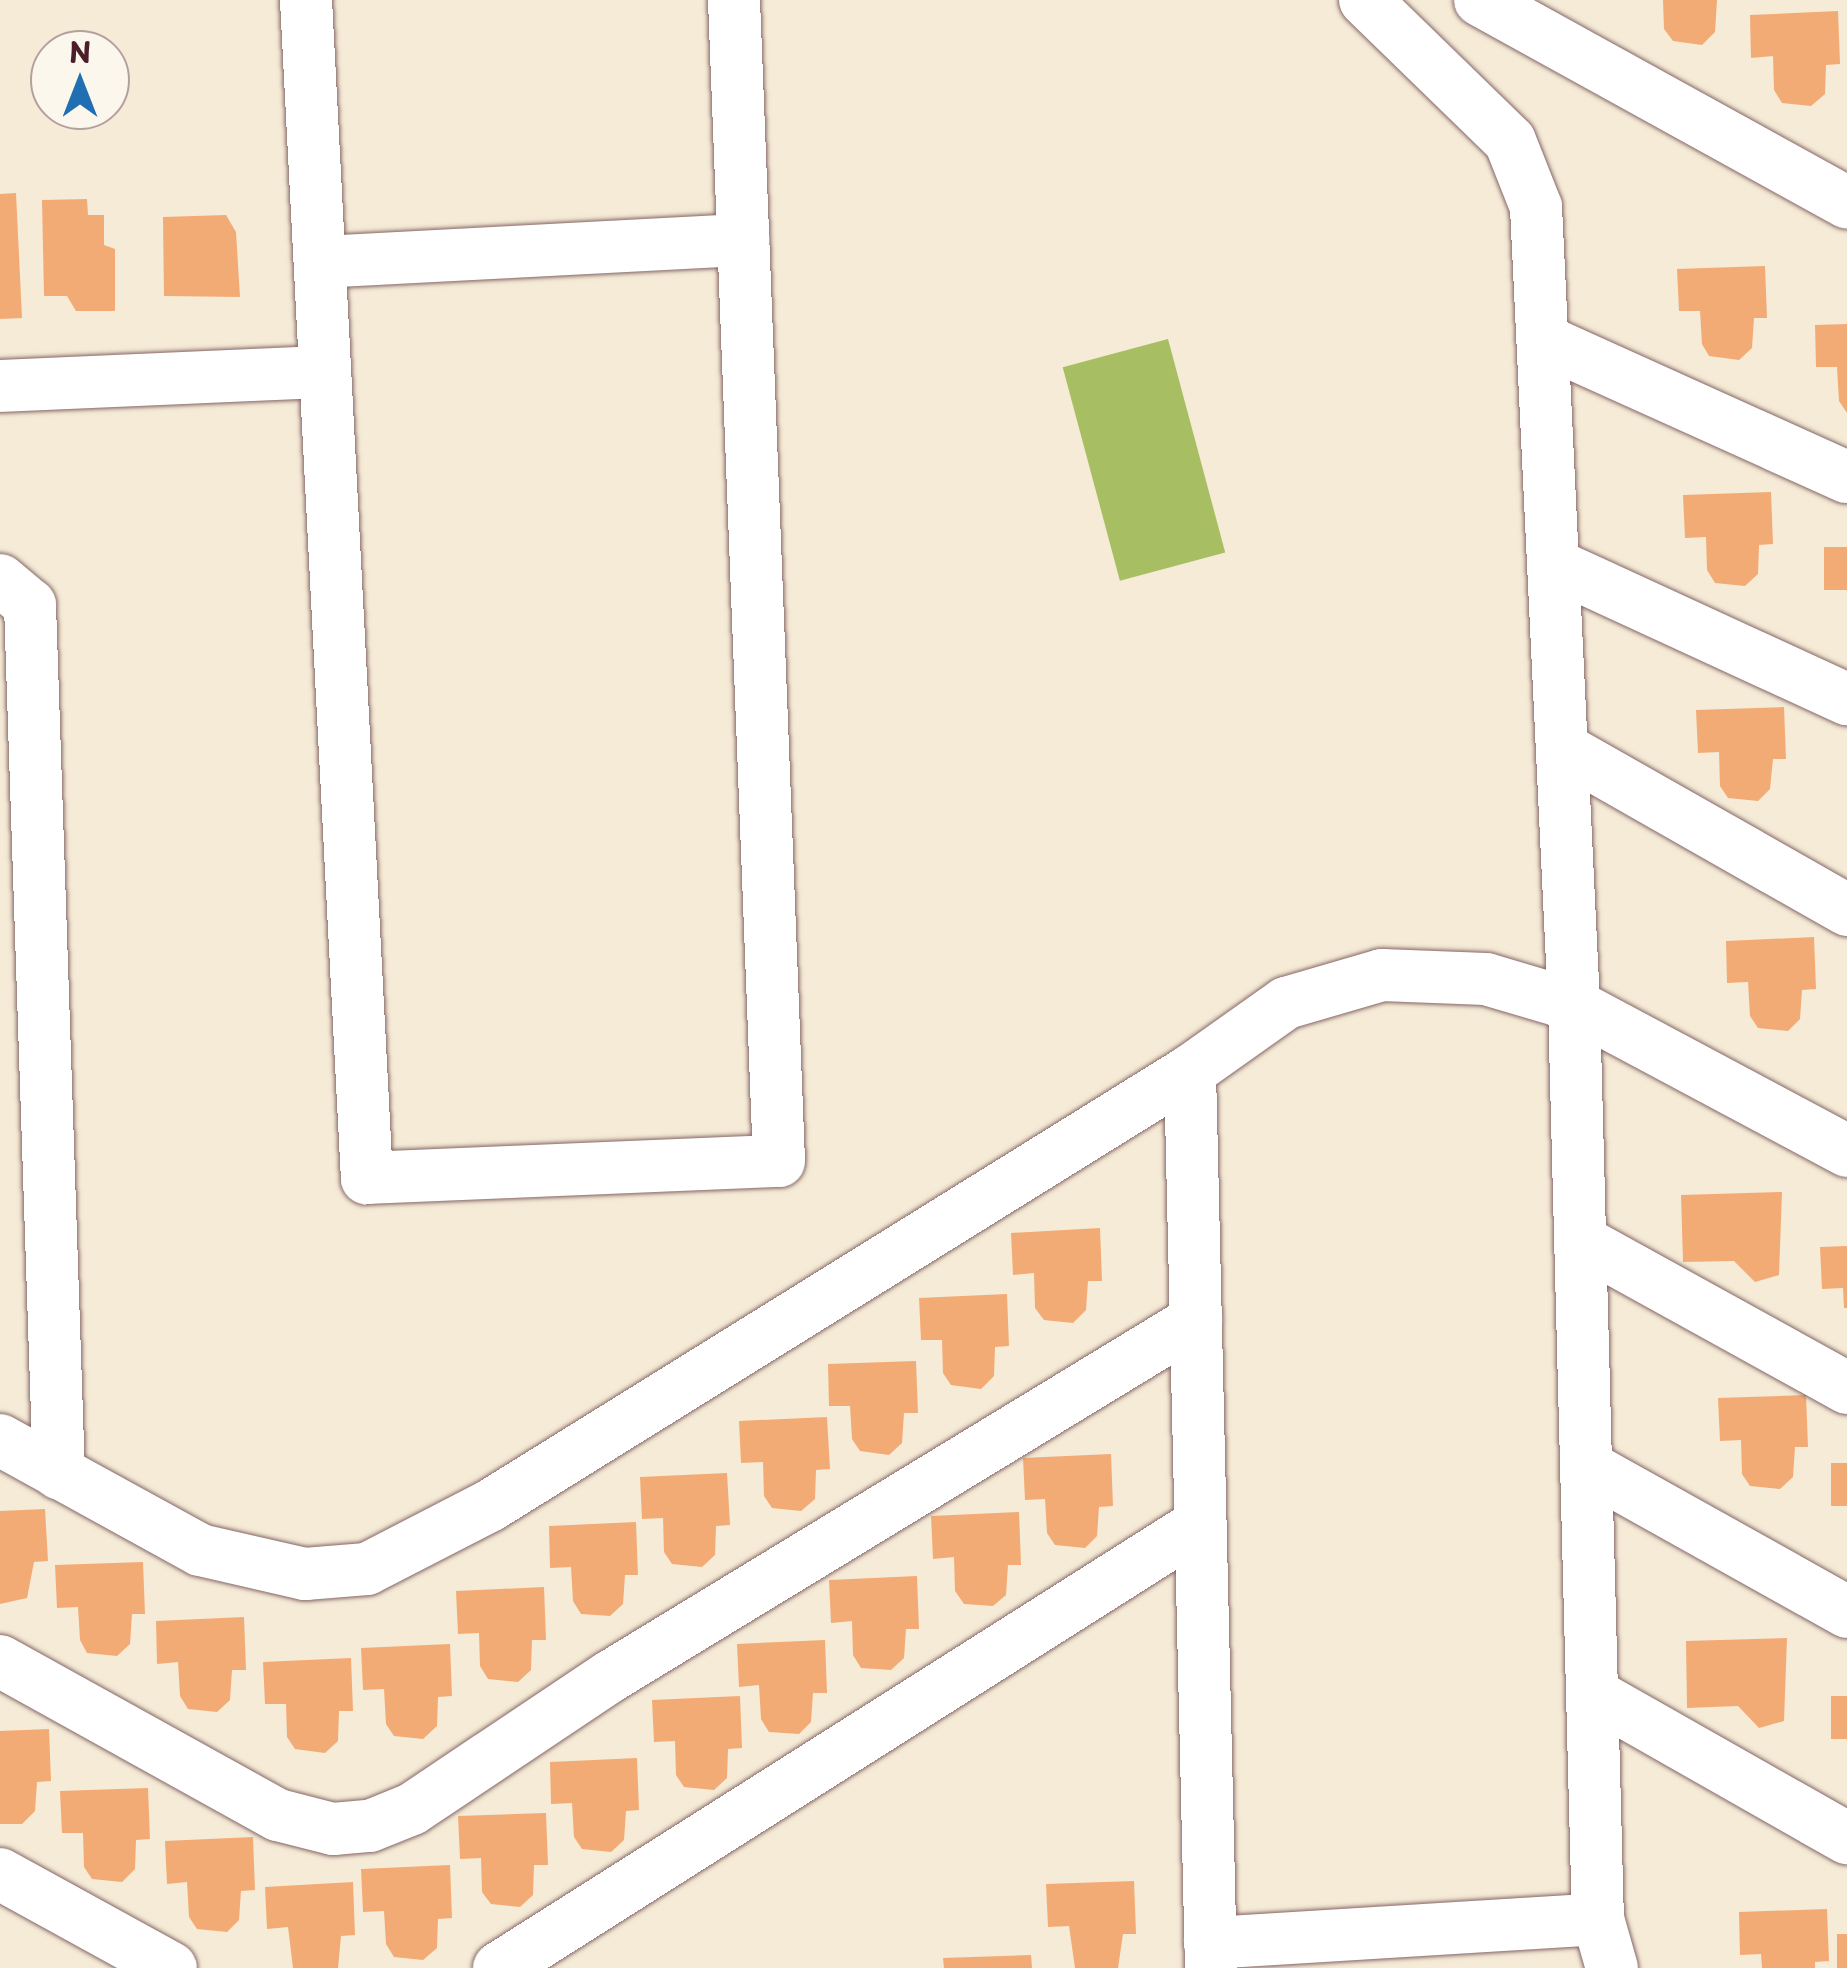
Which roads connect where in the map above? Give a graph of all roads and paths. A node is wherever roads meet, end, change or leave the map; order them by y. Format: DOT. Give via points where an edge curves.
graph roads {
  1 [pos="306,0"];
  2 [pos="734,0"];
  3 [pos="1365,0"];
  4 [pos="1480,0"];
  5 [pos="1847,203"];
  6 [pos="743,240"];
  7 [pos="320,262"];
  8 [pos="1543,340"];
  9 [pos="324,372"];
  10 [pos="0,386"];
  11 [pos="1847,477"];
  12 [pos="1553,564"];
  13 [pos="0,580"];
  14 [pos="1847,699"];
  15 [pos="1562,748"];
  16 [pos="1847,910"];
  17 [pos="1574,1005"];
  18 [pos="1190,1071"];
  19 [pos="1847,1151"];
  20 [pos="1580,1242"];
  21 [pos="1196,1320"];
  22 [pos="1847,1388"];
  23 [pos="0,1440"];
  24 [pos="1586,1466"];
  25 [pos="58,1474"];
  26 [pos="1200,1524"];
  27 [pos="1847,1612"];
  28 [pos="0,1661"];
  29 [pos="1593,1694"];
  30 [pos="1847,1838"];
  31 [pos="0,1874"];
  32 [pos="1598,1918"];
  33 [pos="1211,1956"];
  34 [pos="171,1968"];
  35 [pos="499,1968"];
  36 [pos="1612,1968"];
  1 -- 7 [label="street"];
  2 -- 6 [label="street"];
  3 -- 8 [label="street" via="1510,141 1528,173"];
  4 -- 5 [label="street"];
  6 -- 7 [label="street"];
  6 -- 9 [label="street" via="779,1161 366,1178"];
  7 -- 9 [label="street"];
  8 -- 11 [label="street"];
  8 -- 12 [label="street"];
  9 -- 10 [label="street"];
  12 -- 14 [label="street"];
  12 -- 15 [label="street"];
  13 -- 25 [label="street" via="30,605"];
  15 -- 16 [label="street"];
  15 -- 17 [label="street"];
  17 -- 18 [label="street" via="1486,979 1382,975 1286,1003"];
  17 -- 19 [label="street"];
  17 -- 20 [label="street"];
  18 -- 21 [label="street"];
  18 -- 25 [label="street" via="491,1505 366,1570 304,1574 200,1550"];
  20 -- 22 [label="street"];
  20 -- 24 [label="street"];
  21 -- 26 [label="street"];
  21 -- 28 [label="street" via="610,1676 412,1810 370,1826 333,1829 278,1815"];
  23 -- 25 [label="street"];
  24 -- 27 [label="street"];
  24 -- 29 [label="street"];
  26 -- 33 [label="street"];
  26 -- 35 [label="street"];
  29 -- 30 [label="street"];
  29 -- 32 [label="street"];
  31 -- 34 [label="street"];
  32 -- 33 [label="street"];
  32 -- 36 [label="street"];
}
